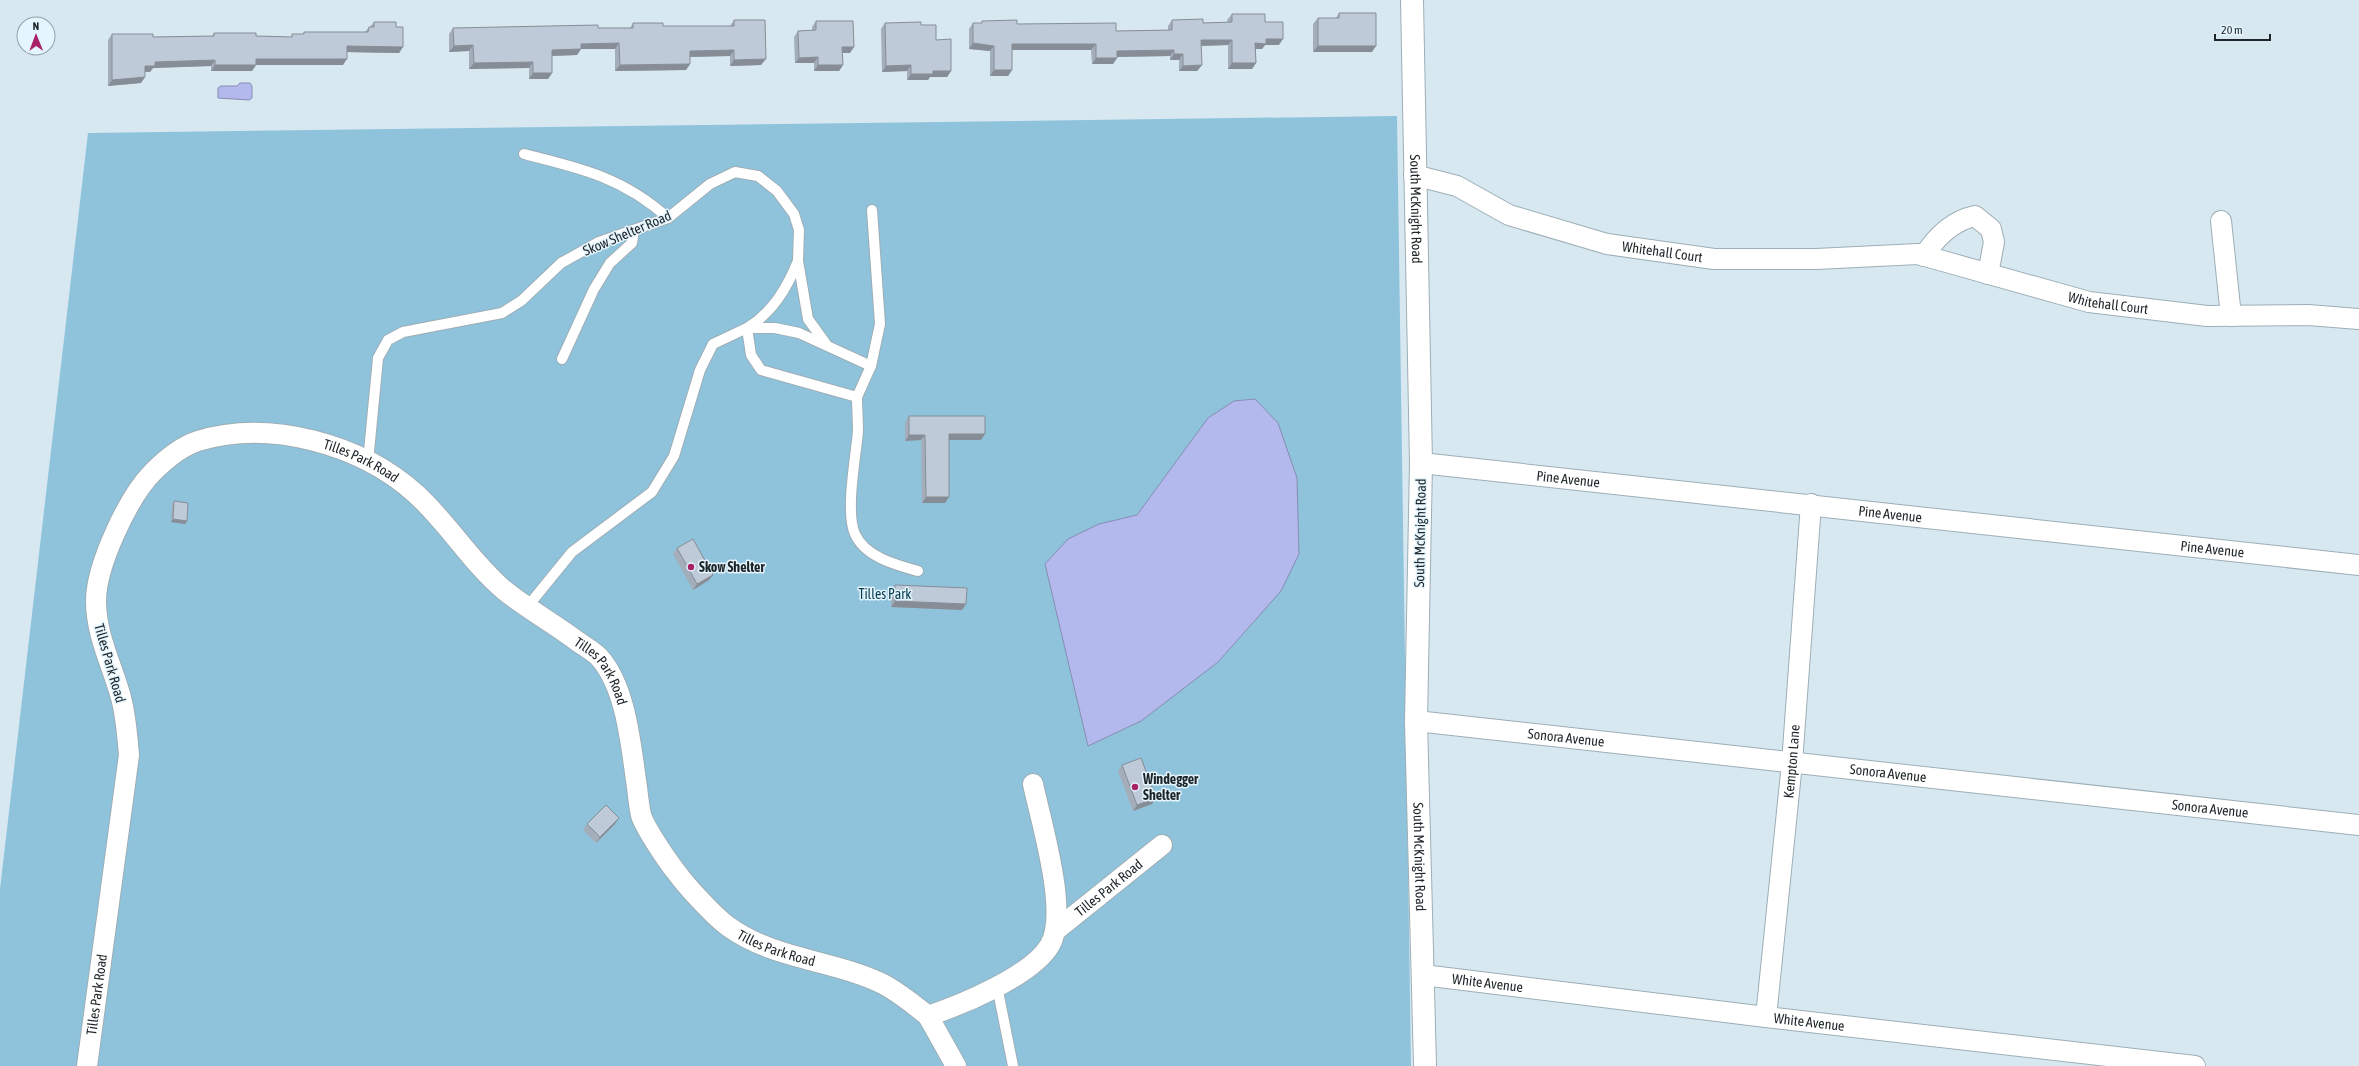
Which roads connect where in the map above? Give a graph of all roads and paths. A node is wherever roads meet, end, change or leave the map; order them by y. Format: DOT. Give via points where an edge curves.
graph roads {
  1 [pos="1412,0"];
  2 [pos="524,154"];
  3 [pos="1414,175"];
  4 [pos="872,210"];
  5 [pos="668,218"];
  6 [pos="2221,221"];
  7 [pos="634,230"];
  8 [pos="1924,256"];
  9 [pos="798,261"];
  10 [pos="1988,274"];
  11 [pos="2231,316"];
  12 [pos="2359,319"];
  13 [pos="747,328"];
  14 [pos="826,344"];
  15 [pos="562,359"];
  16 [pos="871,366"];
  17 [pos="857,397"];
  18 [pos="368,462"];
  19 [pos="1422,463"];
  20 [pos="1810,504"];
  21 [pos="2359,565"];
  22 [pos="918,571"];
  23 [pos="528,606"];
  24 [pos="1416,721"];
  25 [pos="1792,763"];
  26 [pos="1033,784"];
  27 [pos="2359,825"];
  28 [pos="1162,844"];
  29 [pos="1055,931"];
  30 [pos="1423,975"];
  31 [pos="997,986"];
  32 [pos="928,1016"];
  33 [pos="1766,1017"];
  34 [pos="87,1066"];
  35 [pos="956,1066"];
  36 [pos="1013,1066"];
  37 [pos="1425,1066"];
  38 [pos="2195,1066"];
  1 -- 3 [label="main road, South McKnight Road"];
  2 -- 5 [label="lane" via="569,165 610,180 640,194"];
  3 -- 8 [label="street, Whitehall Court" via="1457,186 1509,215 1607,244 1714,259 1816,260 1918,254"];
  3 -- 19 [label="main road, South McKnight Road"];
  4 -- 16 [label="lane" via="880,324"];
  5 -- 7 [label="lane, Skow Shelter Road"];
  5 -- 9 [label="lane, Skow Shelter Road" via="710,184 735,172 758,176 777,191 794,214 799,230"];
  6 -- 11 [label="street"];
  7 -- 15 [label="lane" via="632,242 610,263 594,289"];
  7 -- 18 [label="lane, Skow Shelter Road" via="599,242 561,263 521,301 502,313 403,332 388,340 378,358"];
  8 -- 10 [label="street, Whitehall Court"];
  8 -- 10 [label="street" via="1932,243 1952,226 1975,216 1991,229 1994,242"];
  9 -- 13 [label="lane, Skow Shelter Road" via="787,287 772,307"];
  9 -- 14 [label="lane, Skow Shelter Road" via="808,319"];
  10 -- 11 [label="street, Whitehall Court" via="2090,302 2207,316"];
  11 -- 12 [label="street, Whitehall Court" via="2308,315"];
  13 -- 14 [label="lane, Skow Shelter Road" via="786,330"];
  13 -- 17 [label="lane" via="751,355 761,370"];
  13 -- 23 [label="lane, Skow Shelter Road" via="713,344 700,370 674,456 652,492 572,552"];
  14 -- 16 [label="lane"];
  16 -- 17 [label="lane"];
  17 -- 22 [label="lane" via="858,429 851,520 855,535 869,551 891,564"];
  18 -- 23 [label="street, Tilles Park Road" via="392,474 416,494 504,589"];
  18 -- 34 [label="street, Tilles Park Road" via="320,442 269,432 234,434 195,441 164,462 142,483 112,538 95,599 98,630 126,720 129,755"];
  19 -- 20 [label="street, Pine Avenue"];
  19 -- 24 [label="main road, South McKnight Road"];
  20 -- 21 [label="street, Pine Avenue"];
  20 -- 25 [label="street, Kempton Lane"];
  23 -- 32 [label="street, Tilles Park Road" via="598,656 610,674 617,689 630,737 641,816 676,872 728,927 776,951 854,973 882,984 906,998"];
  24 -- 25 [label="street, Sonora Avenue"];
  24 -- 30 [label="main road, South McKnight Road"];
  25 -- 27 [label="street, Sonora Avenue"];
  25 -- 33 [label="street, Kempton Lane"];
  26 -- 29 [label="street, Tilles Park Road" via="1056,892"];
  28 -- 29 [label="street, Tilles Park Road"];
  29 -- 31 [label="street, Tilles Park Road" via="1050,945 1038,960"];
  30 -- 33 [label="street, White Avenue"];
  30 -- 37 [label="main road, South McKnight Road"];
  31 -- 32 [label="street, Tilles Park Road"];
  31 -- 36 [label="lane"];
  32 -- 35 [label="street, Tilles Park Road"];
  33 -- 38 [label="street, White Avenue"];
}
